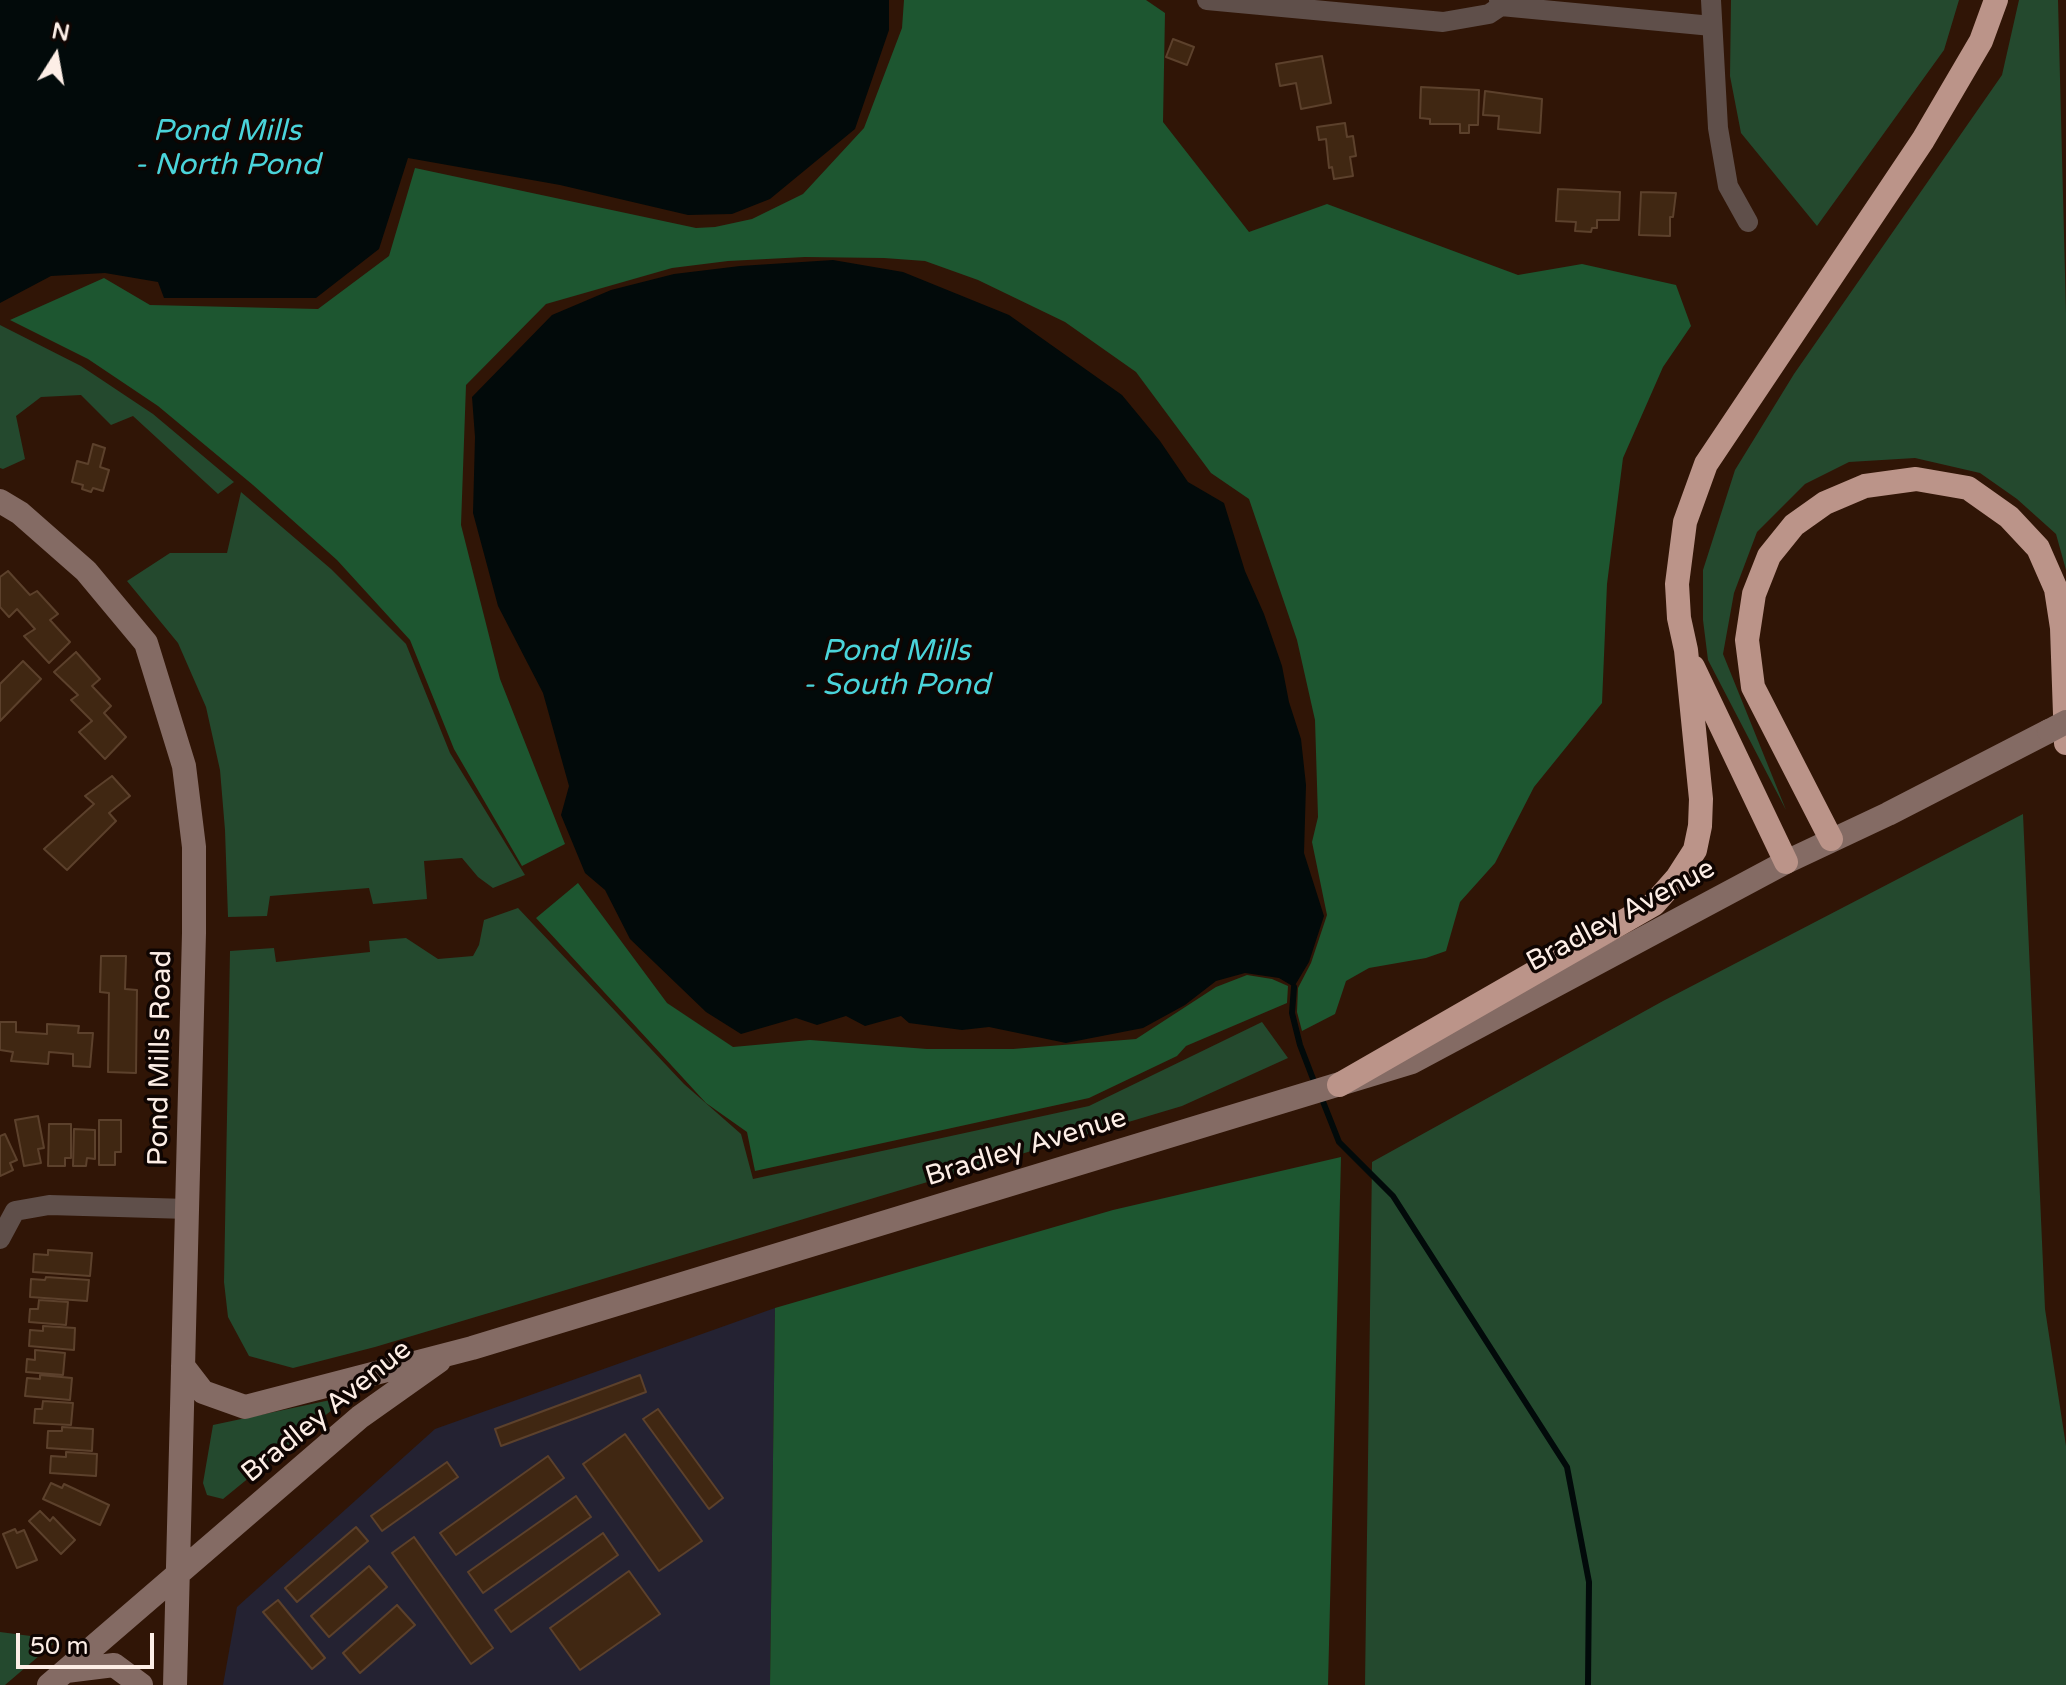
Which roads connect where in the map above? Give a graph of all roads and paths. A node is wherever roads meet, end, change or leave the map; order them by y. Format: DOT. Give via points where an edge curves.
graph roads {
  1 [pos="1207,0"];
  2 [pos="1711,0"];
  3 [pos="1996,0"];
  4 [pos="1500,3"];
  5 [pos="1712,26"];
  6 [pos="1748,222"];
  7 [pos="0,501"];
  8 [pos="1686,650"];
  9 [pos="2060,732"];
  10 [pos="1831,839"];
  11 [pos="1786,862"];
  12 [pos="1339,1085"];
  13 [pos="188,1209"];
  14 [pos="0,1239"];
  15 [pos="451,1353"];
  16 [pos="183,1366"];
  17 [pos="177,1575"];
  18 [pos="58,1678"];
  19 [pos="141,1685"];
  20 [pos="175,1685"];
  1 -- 4 [label="street" via="1443,22 1489,14"];
  2 -- 5 [label="street"];
  3 -- 8 [label="highway" via="1981,41 1923,140 1706,464 1685,522 1677,584"];
  4 -- 5 [label="street"];
  5 -- 6 [label="street" via="1718,128 1728,186"];
  7 -- 13 [label="main road, Pond Mills Road" via="86,571 146,643 184,766 194,847"];
  8 -- 11 [label="highway"];
  8 -- 12 [label="highway" via="1700,826 1695,850 1677,878 1654,904"];
  9 -- 10 [label="main road, Bradley Avenue"];
  9 -- 10 [label="highway" via="2062,628 2056,589 2038,548 2009,517 1968,488 1916,479 1865,486 1825,503 1794,525 1769,556 1754,594 1747,640 1753,687"];
  10 -- 11 [label="main road, Bradley Avenue"];
  11 -- 12 [label="main road, Bradley Avenue" via="1412,1062"];
  12 -- 15 [label="main road, Bradley Avenue"];
  13 -- 14 [label="street" via="49,1205 15,1211"];
  13 -- 16 [label="main road, Pond Mills Road"];
  15 -- 16 [label="main road" via="245,1407 203,1392"];
  15 -- 17 [label="main road, Bradley Avenue" via="360,1417"];
  16 -- 17 [label="main road, Pond Mills Road"];
  17 -- 18 [label="main road, Bradley Avenue"];
  17 -- 20 [label="main road, Pond Mills Road"];
  18 -- 19 [label="main road" via="114,1665"];
}
